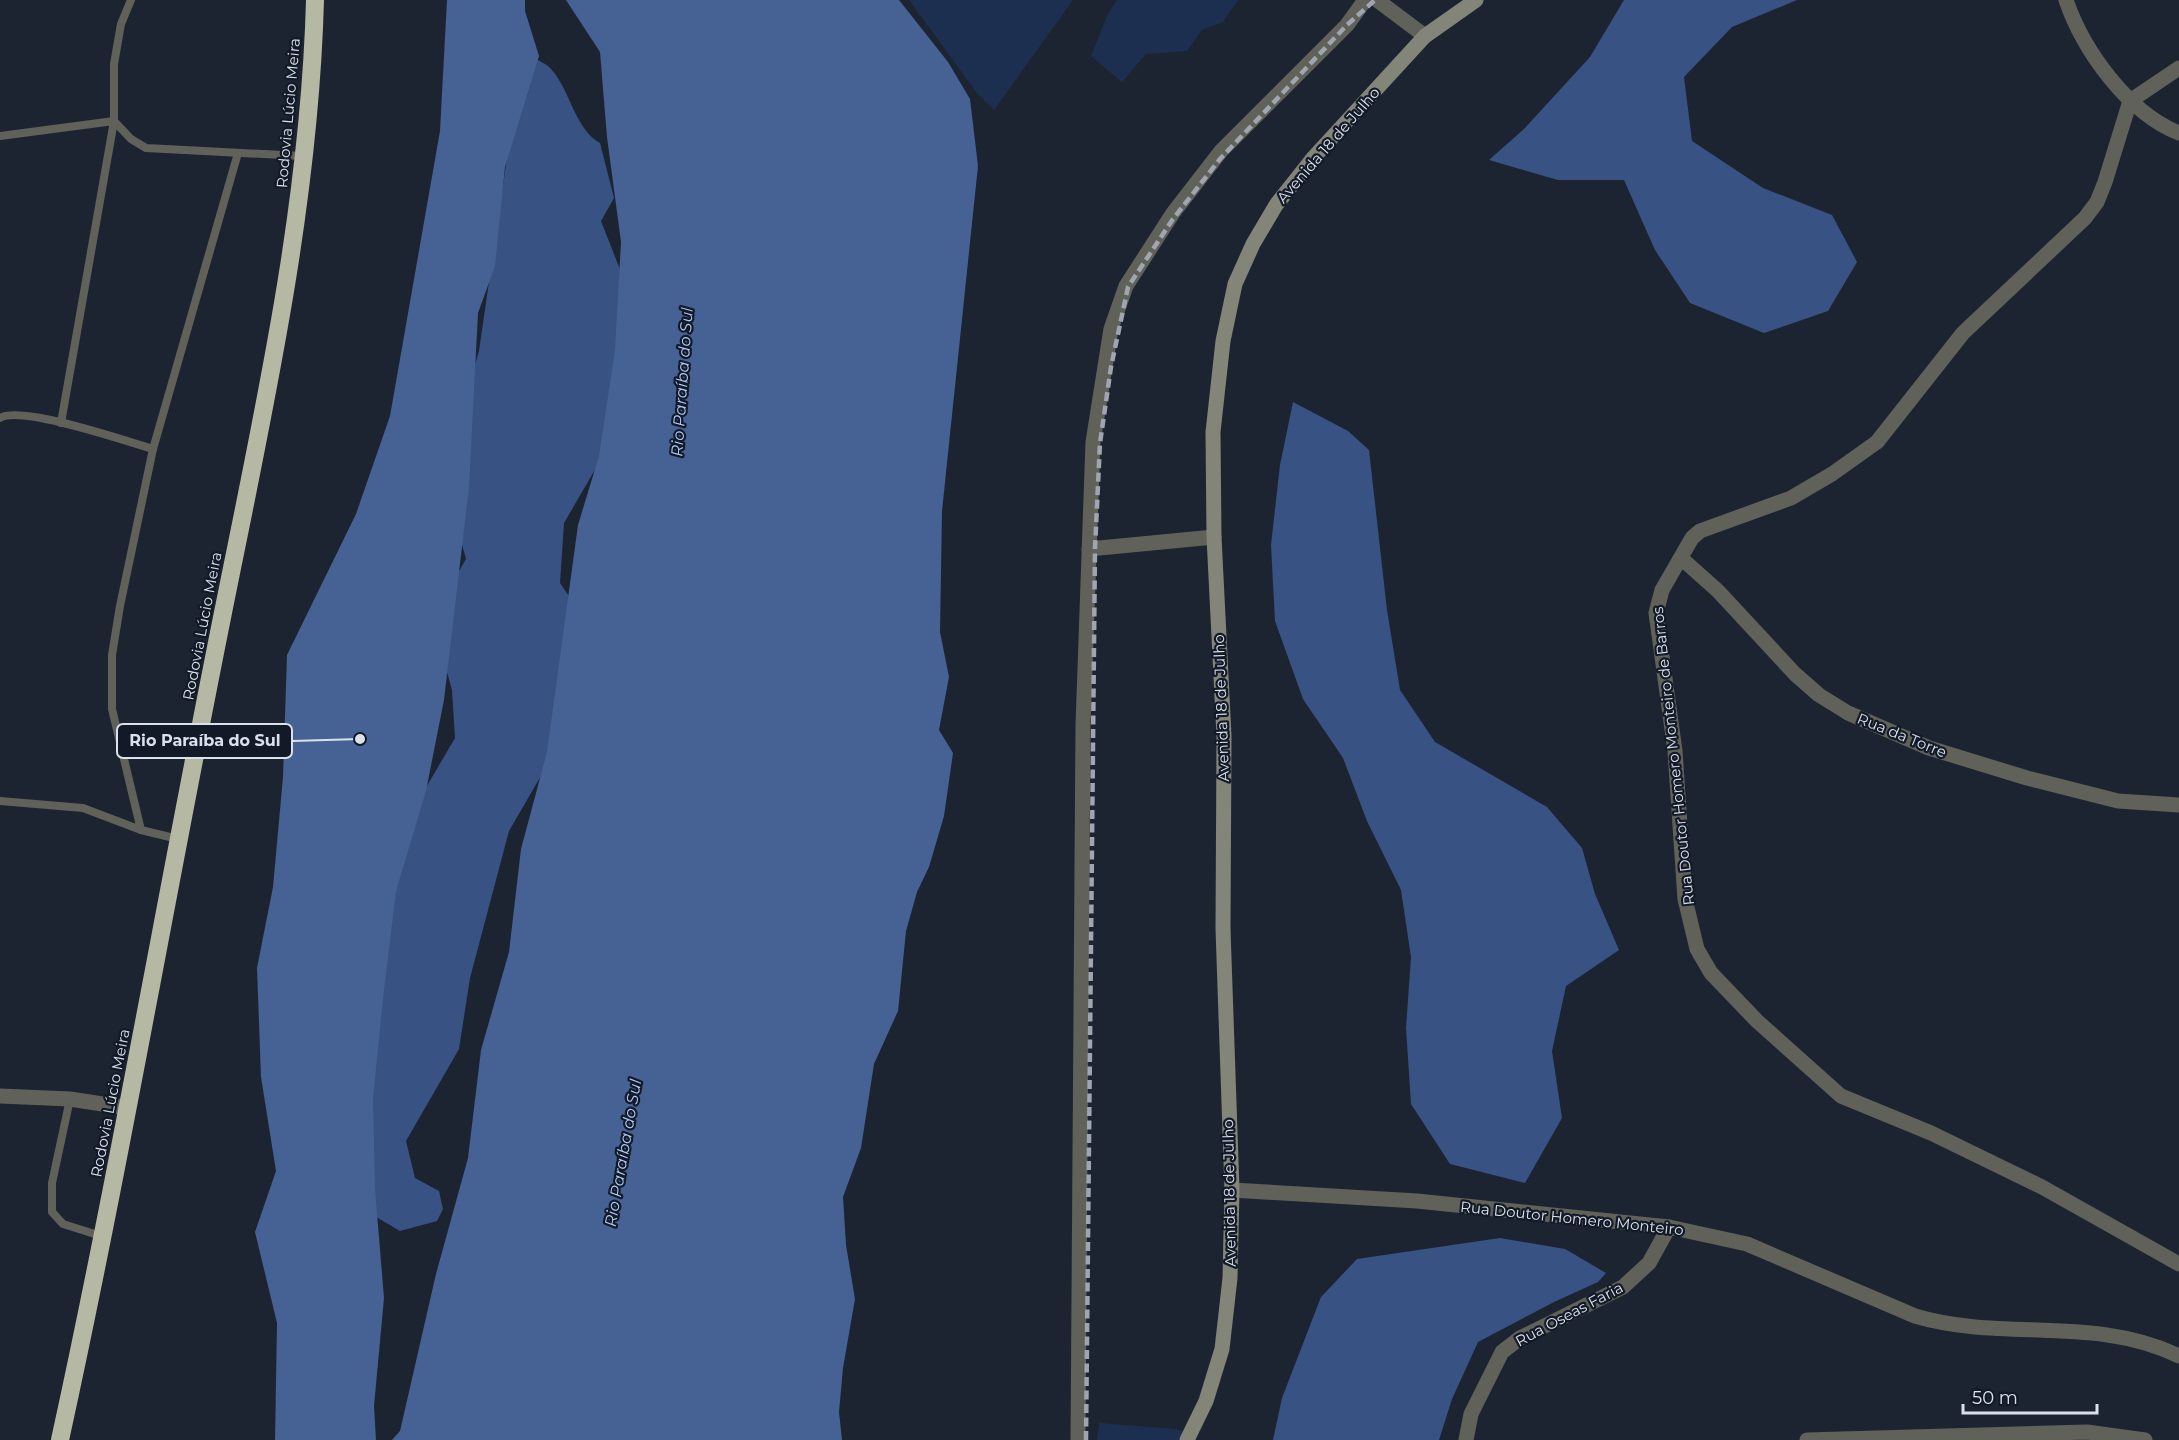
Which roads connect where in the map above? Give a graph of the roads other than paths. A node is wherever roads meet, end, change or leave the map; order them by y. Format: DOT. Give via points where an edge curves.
graph roads {
  1 [pos="131,0"];
  2 [pos="315,0"];
  3 [pos="1365,0"];
  4 [pos="1377,0"];
  5 [pos="1476,0"];
  6 [pos="2066,0"];
  7 [pos="1425,36"];
  8 [pos="2179,68"];
  9 [pos="2130,101"];
  10 [pos="114,122"];
  11 [pos="2179,133"];
  12 [pos="0,136"];
  13 [pos="238,153"];
  14 [pos="306,157"];
  15 [pos="0,418"];
  16 [pos="61,423"];
  17 [pos="153,449"];
  18 [pos="1214,537"];
  19 [pos="1089,549"];
  20 [pos="1681,558"];
  21 [pos="0,801"];
  22 [pos="2179,805"];
  23 [pos="141,830"];
  24 [pos="178,839"];
  25 [pos="0,1096"];
  26 [pos="70,1099"];
  27 [pos="128,1108"];
  28 [pos="1232,1190"];
  29 [pos="1669,1227"];
  30 [pos="101,1236"];
  31 [pos="2179,1264"];
  32 [pos="2179,1356"];
  33 [pos="59,1438"];
  34 [pos="1078,1440"];
  35 [pos="1187,1440"];
  36 [pos="1466,1440"];
  37 [pos="1807,1440"];
  38 [pos="2145,1440"];
  1 -- 10 [label="lane" via="121,24 114,64"];
  2 -- 14 [label="highway, Rodovia Lúcio Meira"];
  3 -- 19 [label="street" via="1347,25 1221,151 1173,213 1126,286 1111,329 1093,442"];
  4 -- 7 [label="street"];
  5 -- 7 [label="main road, Avenida 18 de Julho"];
  6 -- 9 [label="street" via="2104,73"];
  7 -- 18 [label="main road, Avenida 18 de Julho" via="1314,157 1276,205 1235,285 1222,341 1214,432"];
  8 -- 9 [label="street"];
  9 -- 11 [label="street"];
  9 -- 20 [label="street, Rua Doutor Homero Monteiro de Barros" via="2097,202 2085,218 1963,333 1877,442 1791,498 1700,531"];
  10 -- 12 [label="lane"];
  10 -- 13 [label="lane" via="131,140 146,148"];
  10 -- 16 [label="lane"];
  13 -- 14 [label="lane"];
  13 -- 17 [label="lane"];
  14 -- 24 [label="highway, Rodovia Lúcio Meira" via="278,333"];
  15 -- 16 [label="lane" via="17,414"];
  16 -- 17 [label="lane"];
  17 -- 23 [label="lane" via="112,655 112,709"];
  18 -- 19 [label="street"];
  18 -- 28 [label="main road, Avenida 18 de Julho" via="1224,736 1223,940"];
  19 -- 34 [label="street" via="1083,724"];
  20 -- 22 [label="street, Rua da Torre" via="1718,591 1795,674 1848,713 1929,748 2027,777 2118,801"];
  20 -- 31 [label="street, Rua Doutor Homero Monteiro de Barros" via="1662,590 1656,613 1675,752 1685,899 1697,949 1711,973 1757,1021 1841,1096 2042,1186"];
  21 -- 23 [label="lane" via="83,808"];
  23 -- 24 [label="lane"];
  24 -- 27 [label="highway, Rodovia Lúcio Meira"];
  25 -- 26 [label="street"];
  26 -- 27 [label="street"];
  26 -- 30 [label="lane" via="52,1183 52,1212 63,1224"];
  27 -- 30 [label="highway, Rodovia Lúcio Meira"];
  28 -- 29 [label="street, Rua Doutor Homero Monteiro" via="1417,1201"];
  28 -- 35 [label="main road, Avenida 18 de Julho" via="1230,1278 1222,1348 1206,1401"];
  29 -- 32 [label="street, Rua Doutor Homero Monteiro" via="1747,1245 1939,1323 2028,1331 2101,1332 2139,1340"];
  29 -- 36 [label="street, Rua Oseas Faria" via="1649,1263 1623,1287 1520,1338 1502,1352 1472,1414"];
  30 -- 33 [label="highway, Rodovia Lúcio Meira" via="74,1382"];
  37 -- 38 [label="street" via="2087,1432"];
}
